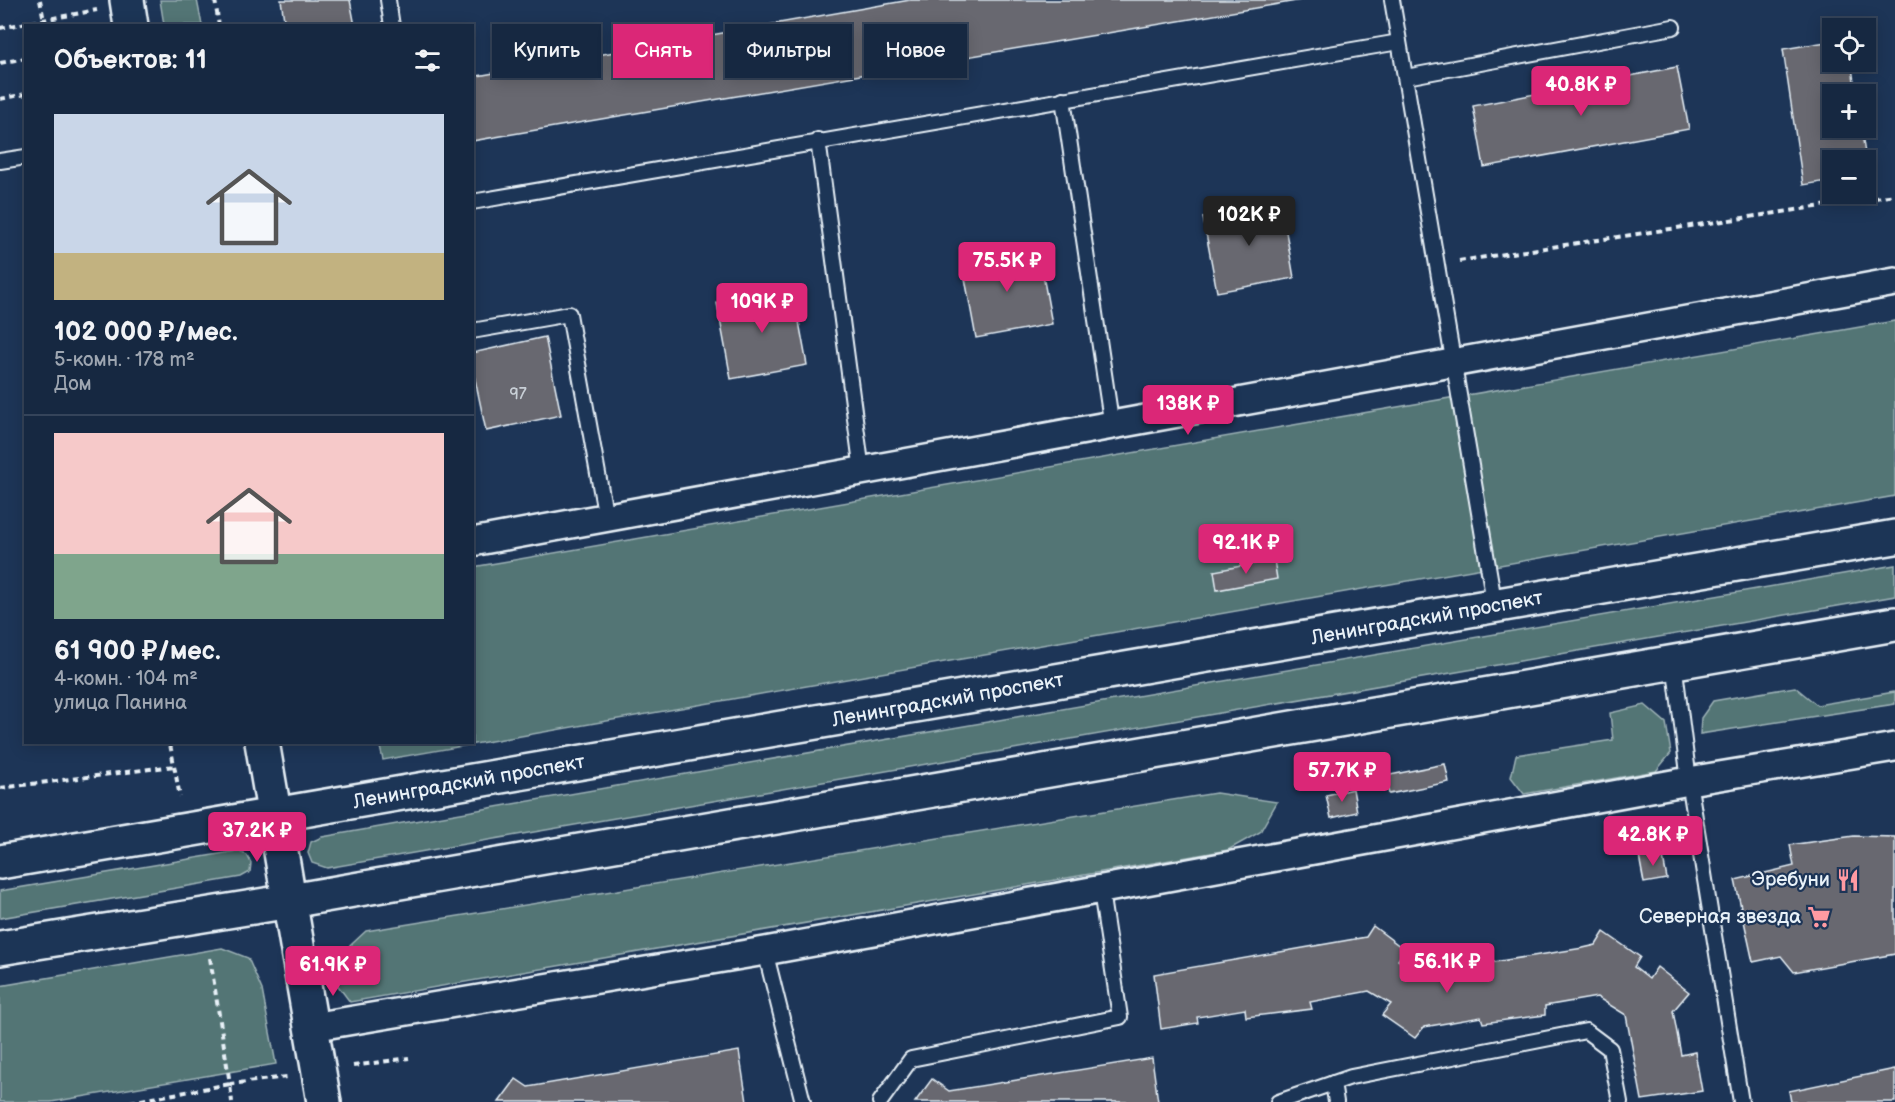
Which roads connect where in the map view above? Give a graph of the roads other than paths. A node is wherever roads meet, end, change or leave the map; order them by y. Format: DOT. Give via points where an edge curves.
graph roads {
  1 [pos="388,0"];
  2 [pos="1392,0"];
  3 [pos="114,5"];
  4 [pos="130,24"];
  5 [pos="392,24"];
  6 [pos="1673,27"];
  7 [pos="1399,42"];
  8 [pos="1406,77"];
  9 [pos="1063,99"];
  10 [pos="818,140"];
  11 [pos="24,157"];
  12 [pos="0,161"];
  13 [pos="474,202"];
  14 [pos="1895,282"];
  15 [pos="474,331"];
  16 [pos="1455,364"];
  17 [pos="1112,427"];
  18 [pos="862,471"];
  19 [pos="606,518"];
  20 [pos="1895,537"];
  21 [pos="474,542"];
  22 [pos="1496,607"];
  23 [pos="1895,624"];
  24 [pos="1674,662"];
  25 [pos="262,744"];
  26 [pos="1895,747"];
  27 [pos="1689,781"];
  28 [pos="274,816"];
  29 [pos="0,862"];
  30 [pos="1101,891"];
  31 [pos="290,901"];
  32 [pos="0,948"];
  33 [pos="765,951"];
  34 [pos="312,1027"];
  35 [pos="1333,1083"];
  36 [pos="324,1102"];
  37 [pos="802,1102"];
  38 [pos="880,1102"];
  39 [pos="1278,1102"];
  40 [pos="1336,1102"];
  41 [pos="1620,1102"];
  42 [pos="1741,1102"];
  1 -- 5 [label="lane"];
  2 -- 7 [label="lane"];
  3 -- 4 [label="main road"];
  6 -- 8 [label="lane"];
  7 -- 8 [label="lane"];
  7 -- 9 [label="lane"];
  8 -- 16 [label="lane"];
  9 -- 10 [label="lane"];
  9 -- 17 [label="lane"];
  10 -- 13 [label="lane"];
  10 -- 18 [label="lane"];
  11 -- 12 [label="lane"];
  14 -- 16 [label="street"];
  15 -- 19 [label="lane" via="569,314"];
  16 -- 17 [label="street"];
  16 -- 22 [label="lane"];
  17 -- 18 [label="street"];
  18 -- 19 [label="street"];
  19 -- 21 [label="street"];
  20 -- 22 [label="main road, Ленинградский проспект"];
  22 -- 28 [label="main road, Ленинградский проспект"];
  23 -- 24 [label="main road"];
  24 -- 27 [label="lane"];
  24 -- 31 [label="main road"];
  25 -- 28 [label="main road"];
  26 -- 27 [label="street"];
  27 -- 30 [label="street"];
  27 -- 42 [label="lane"];
  28 -- 29 [label="main road, Ленинградский проспект"];
  28 -- 31 [label="main road"];
  30 -- 33 [label="street"];
  30 -- 38 [label="lane" via="1120,1017 911,1059"];
  31 -- 32 [label="main road"];
  31 -- 34 [label="main road"];
  33 -- 34 [label="street"];
  33 -- 37 [label="lane"];
  34 -- 36 [label="main road"];
  35 -- 39 [label="lane"];
  35 -- 40 [label="lane"];
  35 -- 41 [label="lane" via="1586,1031 1610,1049"];
}
